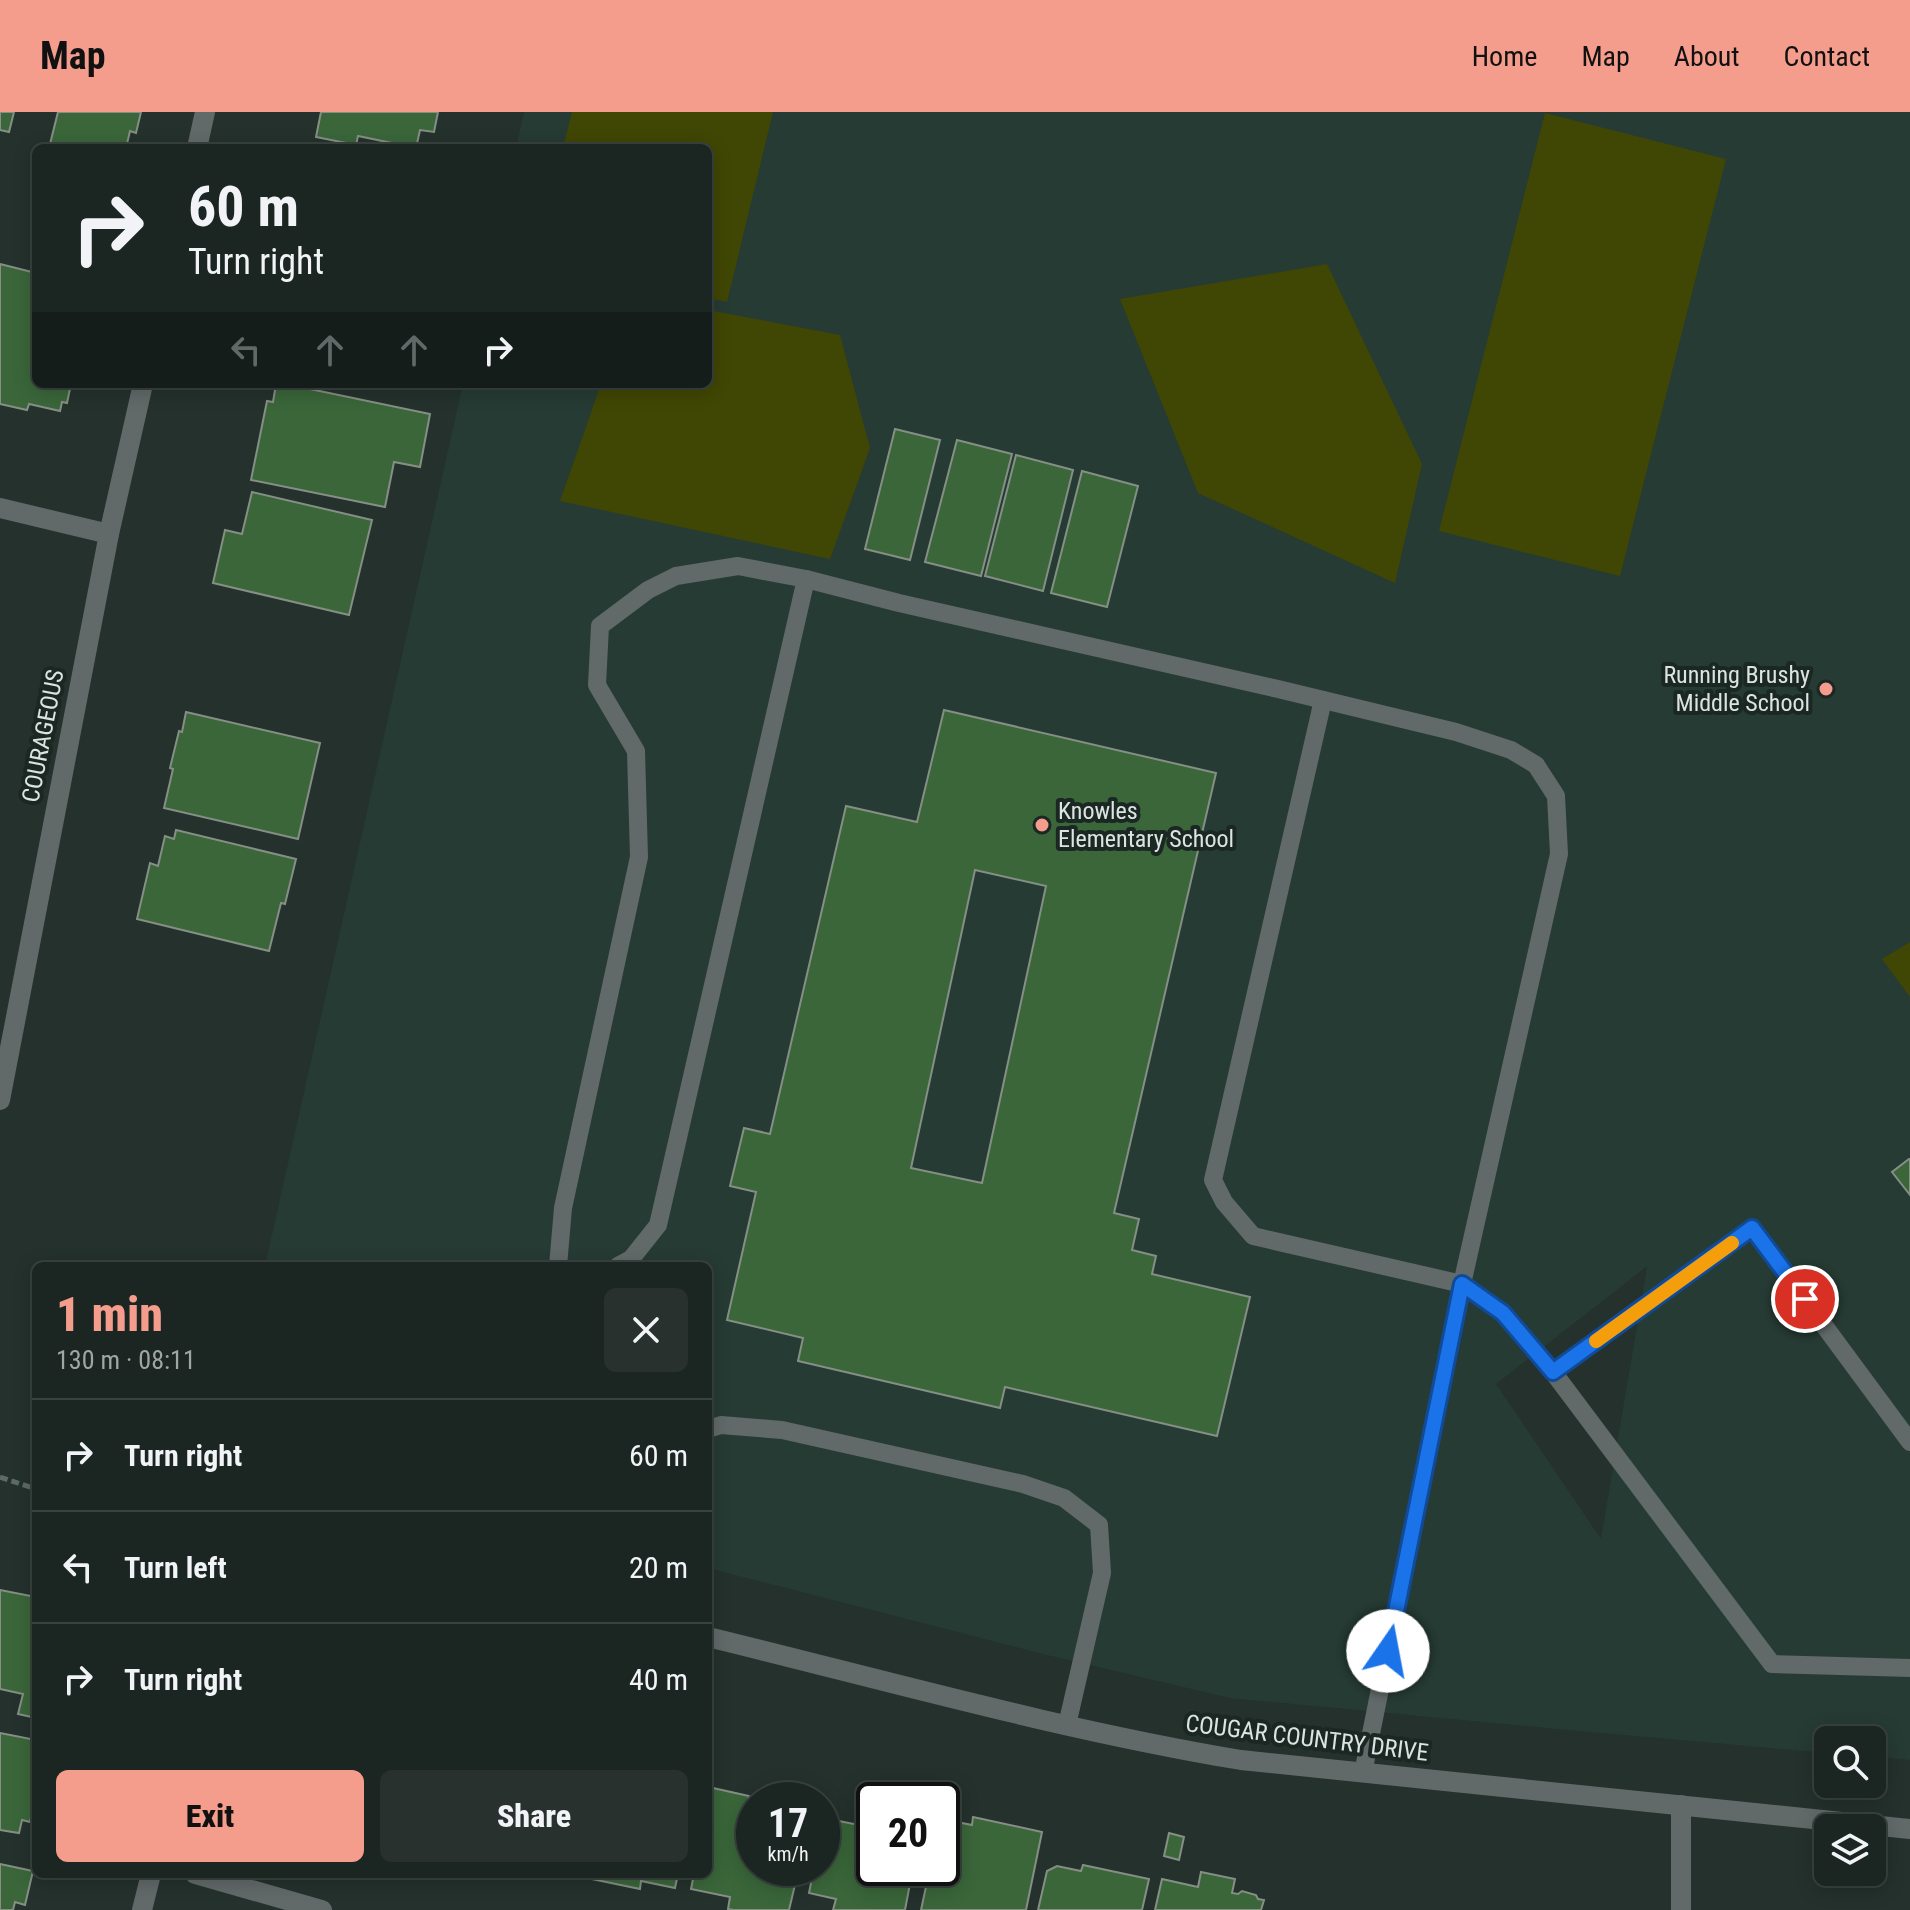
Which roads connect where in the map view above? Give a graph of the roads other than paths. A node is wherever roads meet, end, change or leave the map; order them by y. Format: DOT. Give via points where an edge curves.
graph roads {
  1 [pos="205,112"];
  2 [pos="198,144"];
  3 [pos="142,388"];
  4 [pos="0,508"];
  5 [pos="109,534"];
  6 [pos="806,579"];
  7 [pos="1323,700"];
  8 [pos="0,1100"];
  9 [pos="558,1262"];
  10 [pos="625,1262"];
  11 [pos="1462,1284"];
  12 [pos="1553,1372"];
  13 [pos="712,1428"];
  14 [pos="1910,1442"];
  15 [pos="712,1638"];
  16 [pos="1910,1668"];
  17 [pos="1067,1725"];
  18 [pos="1363,1773"];
  19 [pos="1681,1805"];
  20 [pos="1910,1829"];
  21 [pos="150,1878"];
  22 [pos="209,1878"];
  23 [pos="142,1910"];
  24 [pos="322,1910"];
  25 [pos="1681,1910"];
  1 -- 2 [label="street"];
  3 -- 5 [label="street, COURAGEOUS"];
  4 -- 5 [label="street"];
  5 -- 8 [label="street, COURAGEOUS"];
  6 -- 7 [label="lane"];
  6 -- 9 [label="lane" via="738,566 676,576 600,626 597,685 636,751 639,857 563,1208"];
  6 -- 10 [label="lane" via="658,1225"];
  7 -- 11 [label="lane" via="1511,750 1536,765 1556,796 1559,854"];
  7 -- 11 [label="lane" via="1213,1180 1253,1236"];
  11 -- 12 [label="lane" via="1503,1313"];
  11 -- 18 [label="lane"];
  12 -- 14 [label="lane" via="1752,1228"];
  12 -- 16 [label="lane" via="1772,1664"];
  13 -- 17 [label="lane" via="782,1430 1023,1484 1064,1498 1099,1525 1102,1573"];
  15 -- 17 [label="street, COUGAR COUNTRY DRIVE"];
  17 -- 18 [label="street, COUGAR COUNTRY DRIVE" via="1241,1760"];
  18 -- 19 [label="street, COUGAR COUNTRY DRIVE"];
  19 -- 20 [label="street, COUGAR COUNTRY DRIVE"];
  19 -- 25 [label="street"];
  21 -- 23 [label="street"];
  22 -- 24 [label="street"];
}
